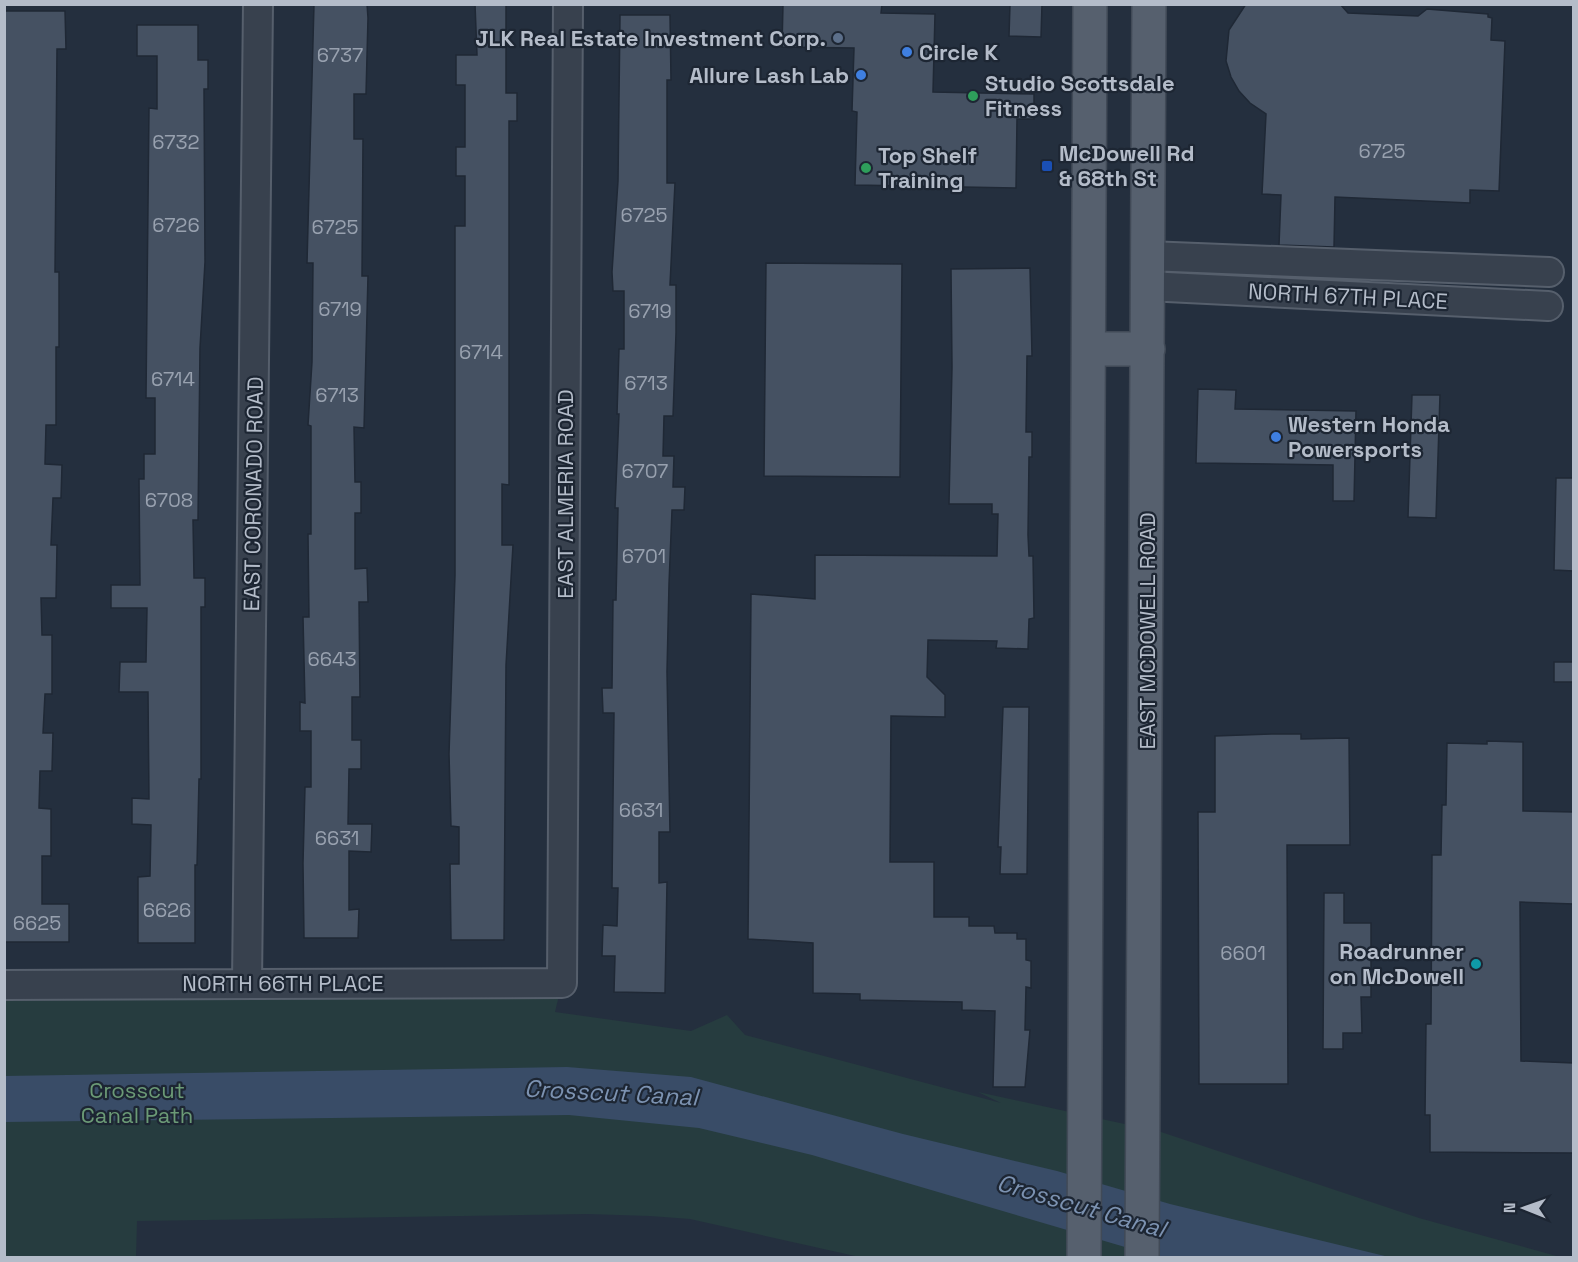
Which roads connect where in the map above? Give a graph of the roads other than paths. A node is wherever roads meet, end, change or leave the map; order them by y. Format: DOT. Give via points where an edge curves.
graph roads {
  1 [pos="258,4"];
  2 [pos="568,4"];
  3 [pos="1090,4"];
  4 [pos="1149,4"];
  5 [pos="1147,271"];
  6 [pos="1549,272"];
  7 [pos="1548,306"];
  8 [pos="1089,348"];
  9 [pos="1148,348"];
  10 [pos="247,983"];
  11 [pos="562,983"];
  12 [pos="4,985"];
  13 [pos="1084,1249"];
  14 [pos="1142,1257"];
  1 -- 10 [label="street, EAST CORONADO ROAD"];
  2 -- 11 [label="street, EAST ALMERIA ROAD"];
  3 -- 8 [label="main road"];
  4 -- 5 [label="main road, EAST MCDOWELL ROAD"];
  5 -- 6 [label="street, NORTH 67TH PLACE"];
  5 -- 7 [label="street, NORTH 67TH PLACE"];
  5 -- 9 [label="main road, EAST MCDOWELL ROAD"];
  8 -- 9 [label="main road"];
  8 -- 13 [label="main road"];
  9 -- 14 [label="main road, EAST MCDOWELL ROAD"];
  10 -- 11 [label="street, NORTH 66TH PLACE"];
  10 -- 12 [label="street, NORTH 66TH PLACE"];
}
